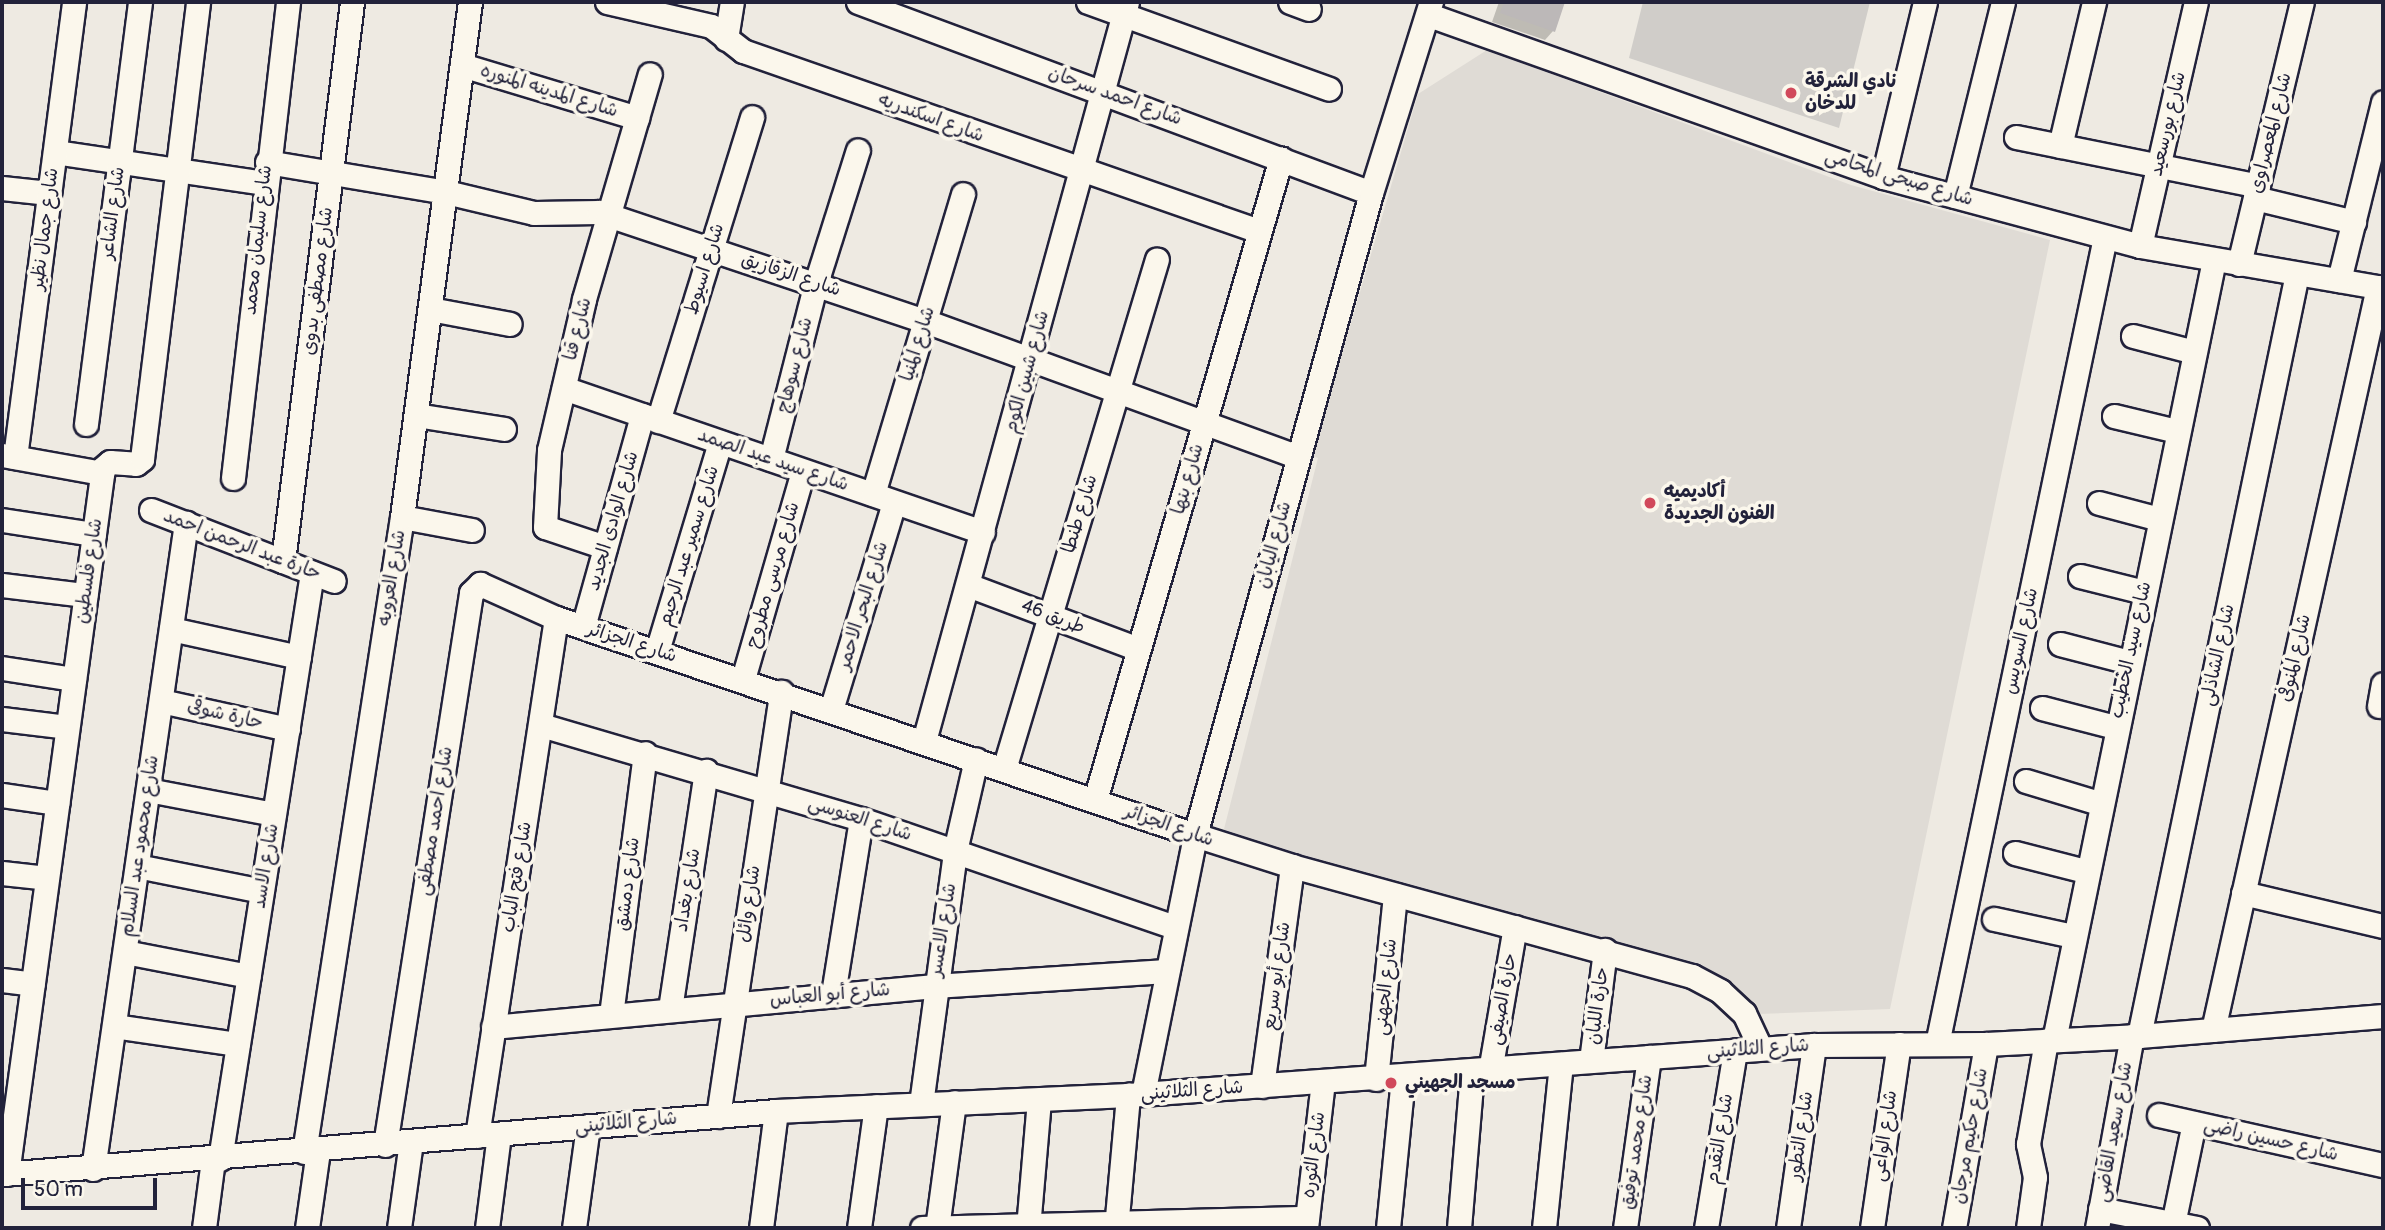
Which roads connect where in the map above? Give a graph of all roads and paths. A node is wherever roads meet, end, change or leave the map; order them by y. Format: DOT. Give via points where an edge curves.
graph roads {
  1 [pos="74,2"];
  2 [pos="140,2"];
  3 [pos="198,2"];
  4 [pos="288,2"];
  5 [pos="352,2"];
  6 [pos="470,2"];
  7 [pos="607,2"];
  8 [pos="732,2"];
  9 [pos="859,2"];
  10 [pos="1088,2"];
  11 [pos="1925,2"];
  12 [pos="2003,2"];
  13 [pos="2094,2"];
  14 [pos="2196,2"];
  15 [pos="2302,2"];
  16 [pos="1430,8"];
  17 [pos="1125,9"];
  18 [pos="726,39"];
  19 [pos="462,65"];
  20 [pos="650,74"];
  21 [pos="1329,89"];
  22 [pos="1100,90"];
  23 [pos="2383,102"];
  24 [pos="752,117"];
  25 [pos="637,118"];
  26 [pos="2016,137"];
  27 [pos="2060,146"];
  28 [pos="859,150"];
  29 [pos="55,152"];
  30 [pos="1280,158"];
  31 [pos="119,162"];
  32 [pos="2158,165"];
  33 [pos="175,170"];
  34 [pos="266,172"];
  35 [pos="1080,172"];
  36 [pos="332,173"];
  37 [pos="1882,177"];
  38 [pos="2,188"];
  39 [pos="446,192"];
  40 [pos="2257,192"];
  41 [pos="49,193"];
  42 [pos="1371,193"];
  43 [pos="963,194"];
  44 [pos="1955,196"];
  45 [pos="610,216"];
  46 [pos="2354,222"];
  47 [pos="1259,231"];
  48 [pos="2105,237"];
  49 [pos="2140,246"];
  50 [pos="711,249"];
  51 [pos="1157,259"];
  52 [pos="2214,260"];
  53 [pos="2239,264"];
  54 [pos="2297,274"];
  55 [pos="2339,280"];
  56 [pos="816,283"];
  57 [pos="2381,287"];
  58 [pos="430,309"];
  59 [pos="925,321"];
  60 [pos="510,324"];
  61 [pos="2133,336"];
  62 [pos="2194,352"];
  63 [pos="1031,361"];
  64 [pos="564,388"];
  65 [pos="1116,391"];
  66 [pos="416,415"];
  67 [pos="2114,416"];
  68 [pos="650,418"];
  69 [pos="1204,423"];
  70 [pos="86,424"];
  71 [pos="503,429"];
  72 [pos="2177,431"];
  73 [pos="720,442"];
  74 [pos="8,456"];
  75 [pos="1298,457"];
  76 [pos="771,459"];
  77 [pos="803,471"];
  78 [pos="102,473"];
  79 [pos="233,478"];
  80 [pos="884,498"];
  81 [pos="2099,503"];
  82 [pos="151,510"];
  83 [pos="402,517"];
  84 [pos="2159,519"];
  85 [pos="2,520"];
  86 [pos="187,523"];
  87 [pos="472,530"];
  88 [pos="983,532"];
  89 [pos="93,534"];
  90 [pos="605,547"];
  91 [pos="283,561"];
  92 [pos="2080,576"];
  93 [pos="323,577"];
  94 [pos="2,585"];
  95 [pos="968,585"];
  96 [pos="2144,592"];
  97 [pos="85,595"];
  98 [pos="1049,615"];
  99 [pos="555,618"];
  100 [pos="583,627"];
  101 [pos="171,629"];
  102 [pos="2060,644"];
  103 [pos="1138,649"];
  104 [pos="657,651"];
  105 [pos="299,657"];
  106 [pos="2129,662"];
  107 [pos="2,668"];
  108 [pos="74,679"];
  109 [pos="743,679"];
  110 [pos="781,692"];
  111 [pos="161,701"];
  112 [pos="2042,708"];
  113 [pos="831,710"];
  114 [pos="2,719"];
  115 [pos="541,725"];
  116 [pos="67,727"];
  117 [pos="2115,727"];
  118 [pos="288,729"];
  119 [pos="924,741"];
  120 [pos="645,753"];
  121 [pos="975,759"];
  122 [pos="1004,769"];
  123 [pos="706,771"];
  124 [pos="2026,781"];
  125 [pos="766,789"];
  126 [pos="148,790"];
  127 [pos="2,795"];
  128 [pos="1094,800"];
  129 [pos="57,803"];
  130 [pos="2099,803"];
  131 [pos="274,814"];
  132 [pos="861,819"];
  133 [pos="1195,835"];
  134 [pos="955,851"];
  135 [pos="2015,853"];
  136 [pos="137,866"];
  137 [pos="1292,866"];
  138 [pos="2085,871"];
  139 [pos="2,873"];
  140 [pos="47,878"];
  141 [pos="262,891"];
  142 [pos="2243,893"];
  143 [pos="1395,895"];
  144 [pos="1994,919"];
  145 [pos="2383,926"];
  146 [pos="1175,927"];
  147 [pos="1516,927"];
  148 [pos="2073,936"];
  149 [pos="1605,950"];
  150 [pos="125,952"];
  151 [pos="1167,971"];
  152 [pos="249,976"];
  153 [pos="2,980"];
  154 [pos="33,984"];
  155 [pos="934,986"];
  156 [pos="833,995"];
  157 [pos="734,1004"];
  158 [pos="670,1009"];
  159 [pos="611,1015"];
  160 [pos="2383,1016"];
  161 [pos="114,1026"];
  162 [pos="493,1027"];
  163 [pos="2213,1030"];
  164 [pos="2136,1036"];
  165 [pos="2050,1040"];
  166 [pos="238,1044"];
  167 [pos="1899,1044"];
  168 [pos="1937,1044"];
  169 [pos="1986,1044"];
  170 [pos="1814,1045"];
  171 [pos="1760,1048"];
  172 [pos="1735,1050"];
  173 [pos="12,1054"];
  174 [pos="1649,1056"];
  175 [pos="1591,1061"];
  176 [pos="1561,1064"];
  177 [pos="1481,1072"];
  178 [pos="1403,1077"];
  179 [pos="1376,1079"];
  180 [pos="1323,1082"];
  181 [pos="1262,1086"];
  182 [pos="1135,1095"];
  183 [pos="1039,1099"];
  184 [pos="954,1102"];
  185 [pos="921,1104"];
  186 [pos="876,1105"];
  187 [pos="776,1111"];
  188 [pos="2159,1115"];
  189 [pos="718,1116"];
  190 [pos="2194,1123"];
  191 [pos="588,1126"];
  192 [pos="488,1135"];
  193 [pos="411,1142"];
  194 [pos="385,1145"];
  195 [pos="311,1151"];
  196 [pos="216,1160"];
  197 [pos="2383,1165"];
  198 [pos="93,1169"];
  199 [pos="5,1174"];
  200 [pos="2099,1219"];
  201 [pos="1306,1223"];
  202 [pos="1028,1225"];
  203 [pos="1116,1225"];
  204 [pos="2182,1226"];
  205 [pos="204,1228"];
  206 [pos="307,1228"];
  207 [pos="400,1228"];
  208 [pos="487,1228"];
  209 [pos="574,1228"];
  210 [pos="761,1228"];
  211 [pos="859,1228"];
  212 [pos="932,1228"];
  213 [pos="1388,1228"];
  214 [pos="1459,1228"];
  215 [pos="1544,1228"];
  216 [pos="1625,1228"];
  217 [pos="1706,1228"];
  218 [pos="1788,1228"];
  219 [pos="1872,1228"];
  220 [pos="1954,1228"];
  221 [pos="2028,1228"];
  1 -- 29 [label="street, شارع جمال نظير"];
  2 -- 31 [label="street, شارع الشاعر"];
  3 -- 33 [label="street"];
  4 -- 34 [label="street, شارع سليمان محمد"];
  5 -- 36 [label="street, شارع مصطفى بدوى"];
  6 -- 19 [label="street, شارع العروبه"];
  7 -- 18 [label="street, شارع اسكندريه" via="711,26"];
  8 -- 18 [label="street"];
  9 -- 22 [label="street, شارع احمد سرحان"];
  10 -- 17 [label="street"];
  11 -- 37 [label="street"];
  12 -- 44 [label="street"];
  13 -- 27 [label="street"];
  14 -- 32 [label="street, شارع بورسعيد"];
  15 -- 40 [label="street, شارع المعصراوى"];
  16 -- 37 [label="street, شارع صبحى المحامى"];
  16 -- 42 [label="street, شارع اليابان"];
  17 -- 21 [label="street"];
  17 -- 22 [label="street, شارع شبين الكوم"];
  18 -- 35 [label="street, شارع اسكندريه" via="743,51"];
  19 -- 25 [label="street, شارع المدينه المنوره"];
  19 -- 39 [label="street, شارع العروبه"];
  20 -- 25 [label="street, شارع قنا"];
  22 -- 30 [label="street, شارع احمد سرحان"];
  22 -- 35 [label="street, شارع شبين الكوم"];
  23 -- 46 [label="street"];
  24 -- 50 [label="street, شارع اسيوط"];
  25 -- 45 [label="street, شارع قنا"];
  26 -- 27 [label="street"];
  27 -- 32 [label="street"];
  28 -- 56 [label="street, شارع سوهاج"];
  29 -- 31 [label="street, شارع الزقازيق"];
  29 -- 41 [label="street, شارع جمال نظير"];
  30 -- 42 [label="street, شارع احمد سرحان"];
  30 -- 47 [label="street, شارع بنها"];
  31 -- 33 [label="street, شارع الزقازيق"];
  31 -- 70 [label="street, شارع الشاعر"];
  32 -- 40 [label="street"];
  32 -- 49 [label="street, شارع بورسعيد"];
  33 -- 34 [label="street, شارع الزقازيق"];
  33 -- 78 [label="street" via="142,459 136,464 107,463"];
  34 -- 36 [label="street, شارع الزقازيق"];
  34 -- 79 [label="street, شارع سليمان محمد"];
  35 -- 47 [label="street, شارع اسكندريه"];
  35 -- 63 [label="street, شارع شبين الكوم"];
  36 -- 39 [label="street, شارع الزقازيق"];
  36 -- 91 [label="street, شارع مصطفى بدوى"];
  37 -- 44 [label="street, شارع صبحى المحامى"];
  38 -- 41 [label="street"];
  39 -- 45 [label="street, شارع الزقازيق" via="534,213 590,210"];
  39 -- 58 [label="street, شارع العروبه"];
  40 -- 46 [label="street"];
  40 -- 53 [label="street, شارع المعصراوى"];
  41 -- 74 [label="street, شارع جمال نظير"];
  42 -- 75 [label="street, شارع اليابان"];
  43 -- 59 [label="street, شارع المنيا"];
  44 -- 48 [label="street, شارع صبحى المحامى"];
  45 -- 50 [label="street, شارع الزقازيق"];
  45 -- 64 [label="street, شارع قنا"];
  46 -- 55 [label="street"];
  47 -- 69 [label="street, شارع بنها"];
  48 -- 49 [label="street, شارع صبحى المحامى"];
  48 -- 168 [label="street, شارع السويس"];
  49 -- 52 [label="street, شارع صبحى المحامى"];
  50 -- 56 [label="street, شارع الزقازيق"];
  50 -- 68 [label="street, شارع اسيوط"];
  51 -- 65 [label="street, شارع طنطا"];
  52 -- 53 [label="street, شارع صبحى المحامى"];
  52 -- 62 [label="street, شارع سيد الخطيب"];
  53 -- 54 [label="street, شارع صبحى المحامى"];
  54 -- 55 [label="street, شارع صبحى المحامى"];
  54 -- 164 [label="street, شارع الشاذلى"];
  55 -- 57 [label="street, شارع صبحى المحامى"];
  56 -- 59 [label="street, شارع الزقازيق"];
  56 -- 76 [label="street, شارع سوهاج"];
  57 -- 142 [label="street, شارع المنوفى"];
  58 -- 60 [label="street"];
  58 -- 66 [label="street, شارع العروبه"];
  59 -- 63 [label="street, شارع الزقازيق"];
  59 -- 80 [label="street, شارع المنيا"];
  61 -- 62 [label="street"];
  62 -- 72 [label="street, شارع سيد الخطيب"];
  63 -- 65 [label="street, شارع الزقازيق"];
  63 -- 88 [label="street, شارع شبين الكوم"];
  64 -- 68 [label="street, شارع سيد عبد الصمد"];
  64 -- 90 [label="street, شارع قنا" via="549,450 545,527"];
  65 -- 69 [label="street, شارع الزقازيق"];
  65 -- 98 [label="street, شارع طنطا"];
  66 -- 71 [label="street"];
  66 -- 83 [label="street, شارع العروبه"];
  67 -- 72 [label="street"];
  68 -- 73 [label="street, شارع سيد عبد الصمد"];
  68 -- 90 [label="street, شارع الوادى الجديد"];
  69 -- 75 [label="street, شارع الزقازيق"];
  69 -- 103 [label="street, شارع بنها"];
  72 -- 84 [label="street, شارع سيد الخطيب"];
  73 -- 76 [label="street, شارع سيد عبد الصمد"];
  73 -- 104 [label="street, شارع سمير عبد الرحيم"];
  74 -- 78 [label="street"];
  75 -- 133 [label="street, شارع اليابان"];
  76 -- 77 [label="street, شارع سيد عبد الصمد"];
  77 -- 80 [label="street, شارع سيد عبد الصمد"];
  77 -- 109 [label="street, شارع مرسى مطروح"];
  78 -- 89 [label="street, شارع فلسطين"];
  80 -- 88 [label="street, شارع سيد عبد الصمد"];
  80 -- 113 [label="street, شارع البحر الاحمر"];
  81 -- 84 [label="street"];
  82 -- 86 [label="street, حارة عبد الرحمن احمد"];
  83 -- 87 [label="street"];
  83 -- 195 [label="street, شارع العروبه"];
  84 -- 96 [label="street, شارع سيد الخطيب"];
  85 -- 89 [label="street"];
  86 -- 91 [label="street, حارة عبد الرحمن احمد"];
  86 -- 101 [label="street, شارع محمود عبد السلام"];
  88 -- 95 [label="street, شارع شبين الكوم"];
  89 -- 97 [label="street, شارع فلسطين"];
  90 -- 100 [label="street, شارع الوادى الجديد"];
  91 -- 93 [label="street, حارة عبد الرحمن احمد"];
  92 -- 96 [label="street"];
  93 -- 105 [label="street, شارع الاسد"];
  94 -- 97 [label="street"];
  95 -- 98 [label="street, طريق 46"];
  95 -- 119 [label="street, شارع شبين الكوم"];
  96 -- 106 [label="street, شارع سيد الخطيب"];
  97 -- 108 [label="street, شارع فلسطين"];
  98 -- 103 [label="street, طريق 46"];
  98 -- 122 [label="street, شارع طنطا"];
  99 -- 100 [label="street, شارع الجزائر"];
  99 -- 115 [label="street, شارع فتح الباب"];
  99 -- 194 [label="street, شارع احمد مصطفى" via="488,585 480,584 471,593"];
  100 -- 104 [label="street, شارع الجزائر"];
  101 -- 105 [label="street"];
  101 -- 111 [label="street, شارع محمود عبد السلام"];
  102 -- 106 [label="street"];
  103 -- 128 [label="street, شارع بنها"];
  104 -- 109 [label="street, شارع الجزائر"];
  105 -- 118 [label="street, شارع الاسد"];
  106 -- 117 [label="street, شارع سيد الخطيب"];
  107 -- 108 [label="street"];
  108 -- 116 [label="street, شارع فلسطين"];
  109 -- 110 [label="street, شارع الجزائر"];
  110 -- 113 [label="street, شارع الجزائر"];
  110 -- 125 [label="street, شارع وائل"];
  111 -- 118 [label="street, حارة شوقى"];
  111 -- 126 [label="street, شارع محمود عبد السلام"];
  112 -- 117 [label="street"];
  113 -- 119 [label="street, شارع الجزائر"];
  114 -- 116 [label="street"];
  115 -- 120 [label="street, شارع العنوسى"];
  115 -- 162 [label="street, شارع فتح الباب"];
  116 -- 129 [label="street, شارع فلسطين"];
  117 -- 130 [label="street, شارع سيد الخطيب"];
  118 -- 131 [label="street, شارع الاسد"];
  119 -- 121 [label="street, شارع الجزائر"];
  120 -- 123 [label="street, شارع العنوسى"];
  120 -- 159 [label="street, شارع دمشق"];
  121 -- 122 [label="street, شارع الجزائر"];
  121 -- 134 [label="street, شارع الاعسر"];
  122 -- 128 [label="street, شارع الجزائر"];
  123 -- 125 [label="street, شارع العنوسى"];
  123 -- 158 [label="street, شارع بغداد"];
  124 -- 130 [label="street"];
  125 -- 132 [label="street, شارع العنوسى"];
  125 -- 157 [label="street, شارع وائل"];
  126 -- 131 [label="street"];
  126 -- 136 [label="street, شارع محمود عبد السلام"];
  127 -- 129 [label="street"];
  128 -- 133 [label="street, شارع الجزائر"];
  129 -- 140 [label="street, شارع فلسطين"];
  130 -- 138 [label="street, شارع سيد الخطيب"];
  131 -- 141 [label="street, شارع الاسد"];
  132 -- 134 [label="street, شارع العنوسى"];
  132 -- 156 [label="street"];
  133 -- 137 [label="street, شارع الجزائر"];
  133 -- 146 [label="street, شارع اليابان"];
  134 -- 146 [label="street, شارع العنوسى"];
  134 -- 155 [label="street, شارع الاعسر"];
  135 -- 138 [label="street"];
  136 -- 141 [label="street"];
  136 -- 150 [label="street, شارع محمود عبد السلام"];
  137 -- 143 [label="street, شارع الجزائر"];
  137 -- 181 [label="street, شارع أبو سريع"];
  138 -- 148 [label="street, شارع سيد الخطيب"];
  139 -- 140 [label="street"];
  140 -- 154 [label="street, شارع فلسطين"];
  141 -- 152 [label="street, شارع الاسد"];
  142 -- 145 [label="street"];
  142 -- 163 [label="street, شارع المنوفى"];
  143 -- 147 [label="street, شارع الجزائر"];
  143 -- 179 [label="street, شارع الجهنى"];
  144 -- 148 [label="street"];
  146 -- 151 [label="street, شارع اليابان"];
  147 -- 149 [label="street, شارع الجزائر"];
  147 -- 177 [label="street, حارة الصيفى"];
  148 -- 165 [label="street, شارع سيد الخطيب"];
  149 -- 171 [label="street, شارع الجزائر" via="1692,976 1720,991 1744,1013"];
  149 -- 175 [label="street, حارة اللبان"];
  150 -- 152 [label="street"];
  150 -- 161 [label="street, شارع محمود عبد السلام"];
  151 -- 155 [label="street, شارع أبو العباس"];
  151 -- 182 [label="street, شارع اليابان"];
  152 -- 166 [label="street, شارع الاسد"];
  153 -- 154 [label="street"];
  154 -- 173 [label="street, شارع فلسطين"];
  155 -- 156 [label="street, شارع أبو العباس"];
  155 -- 185 [label="street, شارع الاعسر"];
  156 -- 157 [label="street, شارع أبو العباس"];
  157 -- 158 [label="street, شارع أبو العباس"];
  157 -- 189 [label="street, شارع وائل"];
  158 -- 159 [label="street, شارع أبو العباس"];
  159 -- 162 [label="street, شارع أبو العباس"];
  160 -- 163 [label="street, شارع الثلاثينى"];
  161 -- 166 [label="street"];
  161 -- 198 [label="street, شارع محمود عبد السلام"];
  162 -- 192 [label="street, شارع فتح الباب"];
  163 -- 164 [label="street, شارع الثلاثينى"];
  164 -- 165 [label="street, شارع الثلاثينى"];
  164 -- 200 [label="street, شارع سعيد القاضى"];
  165 -- 169 [label="street, شارع الثلاثينى"];
  165 -- 221 [label="street, شارع سيد الخطيب" via="2028,1144 2035,1177"];
  166 -- 196 [label="street, شارع الاسد"];
  167 -- 168 [label="street, شارع الثلاثينى"];
  167 -- 170 [label="street, شارع الثلاثينى"];
  167 -- 219 [label="street, شارع الواعى"];
  168 -- 169 [label="street, شارع الثلاثينى"];
  169 -- 220 [label="street, شارع حكيم مرجان"];
  170 -- 171 [label="street, شارع الثلاثينى"];
  170 -- 218 [label="street, شارع التطور"];
  171 -- 172 [label="street, شارع الثلاثينى"];
  172 -- 174 [label="street, شارع الثلاثينى"];
  172 -- 217 [label="street, شارع التقدم"];
  173 -- 199 [label="street, شارع فلسطين"];
  174 -- 175 [label="street, شارع الثلاثينى"];
  174 -- 216 [label="street, شارع محمد توفيق"];
  175 -- 176 [label="street, شارع الثلاثينى"];
  176 -- 177 [label="street, شارع الثلاثينى"];
  176 -- 215 [label="street"];
  177 -- 178 [label="street, شارع الثلاثينى"];
  177 -- 214 [label="street, حارة الصيفى"];
  178 -- 179 [label="street, شارع الثلاثينى"];
  178 -- 213 [label="street"];
  179 -- 180 [label="street, شارع الثلاثينى"];
  180 -- 181 [label="street, شارع الثلاثينى"];
  180 -- 201 [label="street, شارع الثوره"];
  181 -- 182 [label="street, شارع الثلاثينى"];
  182 -- 183 [label="street, شارع الثلاثينى"];
  182 -- 203 [label="street, شارع اليابان"];
  183 -- 184 [label="street, شارع الثلاثينى"];
  183 -- 202 [label="street"];
  184 -- 185 [label="street, شارع الثلاثينى"];
  184 -- 212 [label="street"];
  185 -- 186 [label="street, شارع الثلاثينى"];
  186 -- 187 [label="street, شارع الثلاثينى"];
  186 -- 211 [label="street"];
  187 -- 189 [label="street, شارع الثلاثينى"];
  187 -- 210 [label="street"];
  188 -- 190 [label="street, شارع حسين راضى"];
  189 -- 191 [label="street, شارع الثلاثينى"];
  190 -- 197 [label="street, شارع حسين راضى"];
  190 -- 204 [label="street"];
  191 -- 192 [label="street, شارع الثلاثينى"];
  191 -- 209 [label="street"];
  192 -- 193 [label="street, شارع الثلاثينى"];
  192 -- 208 [label="street, شارع فتح الباب"];
  193 -- 194 [label="street, شارع الثلاثينى"];
  193 -- 207 [label="street"];
  194 -- 195 [label="street, شارع الثلاثينى"];
  195 -- 196 [label="street, شارع الثلاثينى"];
  195 -- 206 [label="street, شارع العروبه"];
  196 -- 198 [label="street, شارع الثلاثينى"];
  196 -- 205 [label="street, شارع الاسد"];
  198 -- 199 [label="street, شارع الثلاثينى"];
  200 -- 204 [label="street"];
  201 -- 203 [label="street"];
  202 -- 203 [label="street"];
  202 -- 212 [label="street"];
}
